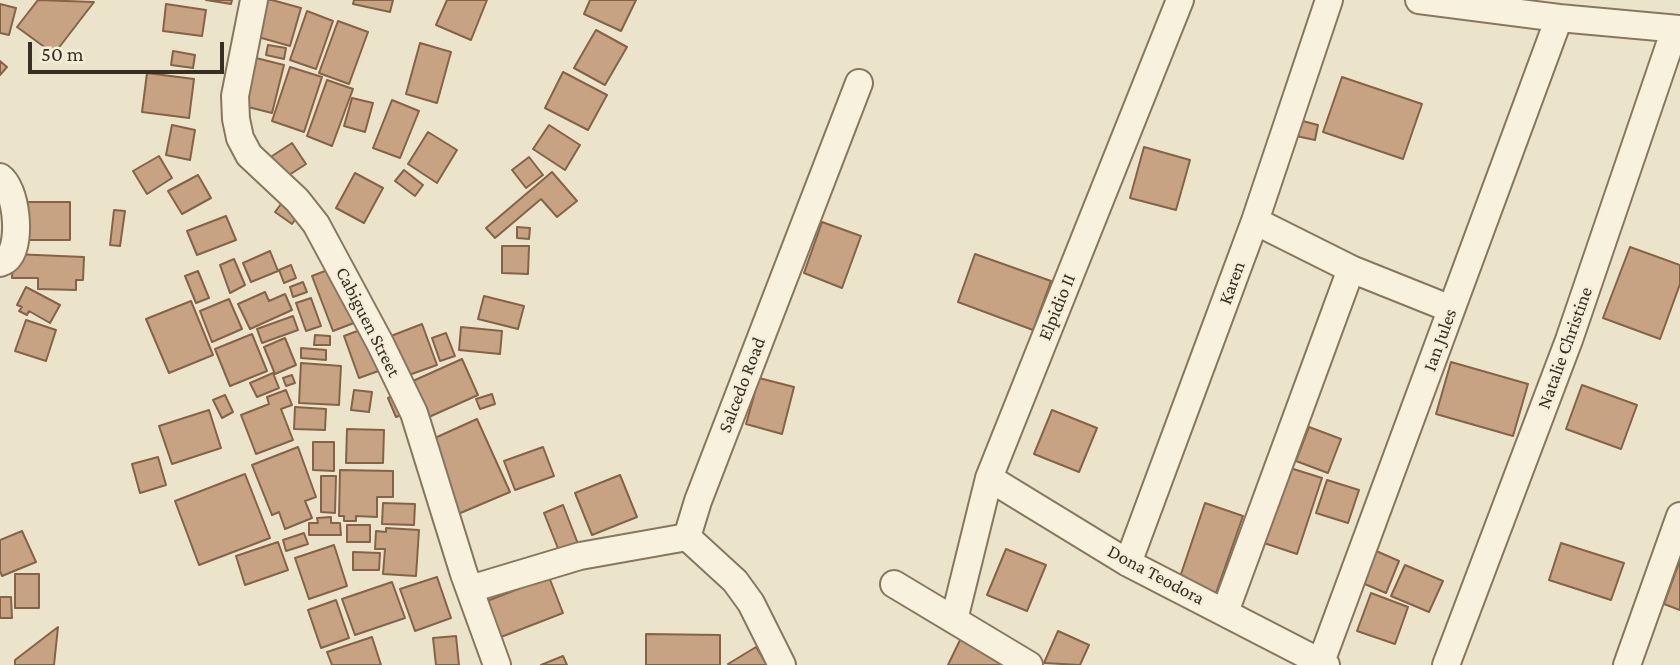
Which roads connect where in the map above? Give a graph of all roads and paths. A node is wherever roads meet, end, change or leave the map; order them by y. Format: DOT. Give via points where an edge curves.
graph roads {
  1 [pos="254,0"];
  2 [pos="1180,0"];
  3 [pos="1329,0"];
  4 [pos="1419,0"];
  5 [pos="1559,18"];
  6 [pos="1677,29"];
  7 [pos="859,83"];
  8 [pos="0,177"];
  9 [pos="1255,221"];
  10 [pos="0,263"];
  11 [pos="1351,269"];
  12 [pos="1451,309"];
  13 [pos="989,478"];
  14 [pos="1680,516"];
  15 [pos="687,537"];
  16 [pos="1128,563"];
  17 [pos="894,584"];
  18 [pos="470,589"];
  19 [pos="1225,612"];
  20 [pos="954,620"];
  21 [pos="1323,664"];
  22 [pos="497,665"];
  23 [pos="782,665"];
  24 [pos="1029,665"];
  25 [pos="1446,665"];
  26 [pos="1627,665"];
  1 -- 18 [label="street, Cabiguen Street" via="235,96 240,138 249,155 316,224 380,343 414,413"];
  2 -- 13 [label="street, Elpidio II"];
  3 -- 9 [label="street, Karen"];
  4 -- 5 [label="street"];
  5 -- 6 [label="street"];
  5 -- 12 [label="street, Ian Jules"];
  6 -- 25 [label="street, Natalie Christine" via="1569,340"];
  7 -- 15 [label="street, Salcedo Road"];
  8 -- 10 [label="street" via="14,198 15,241 10,256"];
  9 -- 11 [label="street"];
  9 -- 16 [label="street, Karen"];
  11 -- 12 [label="street"];
  11 -- 19 [label="street"];
  12 -- 21 [label="street, Ian Jules"];
  13 -- 16 [label="street, Dona Teodora"];
  13 -- 20 [label="street, Elpidio II"];
  14 -- 26 [label="street"];
  15 -- 18 [label="street" via="580,556"];
  15 -- 23 [label="street" via="735,581"];
  16 -- 19 [label="street, Dona Teodora"];
  17 -- 20 [label="street"];
  18 -- 22 [label="street, Cabiguen Street"];
  19 -- 21 [label="street, Dona Teodora"];
  20 -- 24 [label="street"];
}
